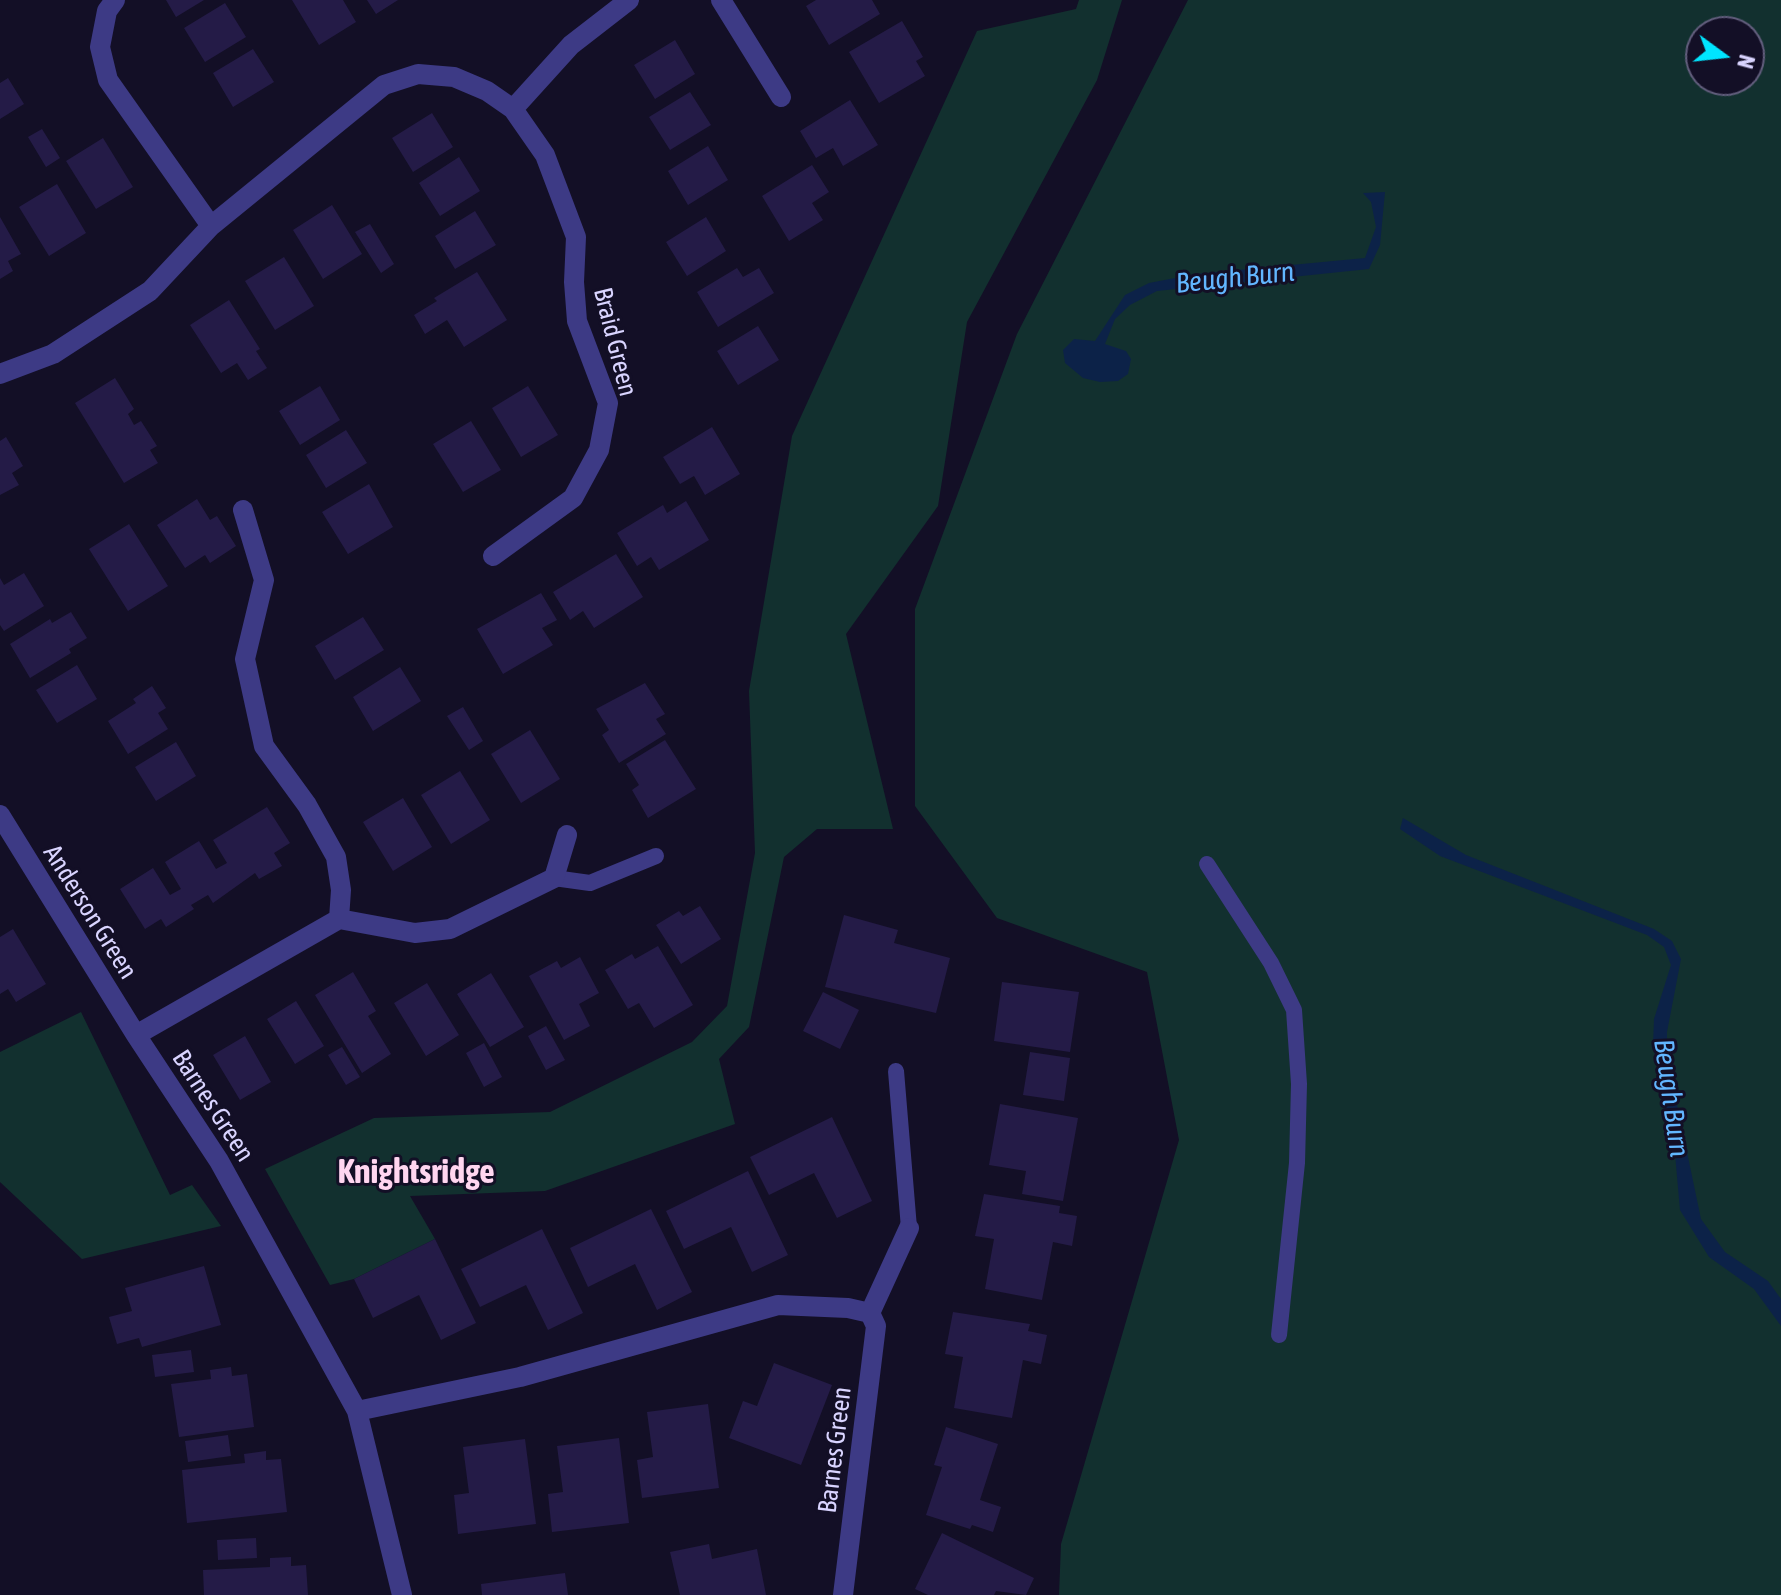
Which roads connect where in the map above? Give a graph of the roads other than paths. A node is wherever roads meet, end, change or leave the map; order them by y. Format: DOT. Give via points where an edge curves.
graph roads {
  1 [pos="115,0"];
  2 [pos="629,0"];
  3 [pos="721,0"];
  4 [pos="781,97"];
  5 [pos="513,109"];
  6 [pos="211,226"];
  7 [pos="0,374"];
  8 [pos="243,510"];
  9 [pos="493,556"];
  10 [pos="0,815"];
  11 [pos="567,835"];
  12 [pos="656,856"];
  13 [pos="1207,864"];
  14 [pos="554,878"];
  15 [pos="339,919"];
  16 [pos="136,1035"];
  17 [pos="896,1071"];
  18 [pos="909,1228"];
  19 [pos="870,1313"];
  20 [pos="1279,1335"];
  21 [pos="357,1411"];
  22 [pos="402,1595"];
  23 [pos="843,1595"];
  1 -- 6 [label="street" via="107,11 100,47 108,80"];
  2 -- 5 [label="street" via="571,45"];
  3 -- 4 [label="street"];
  5 -- 6 [label="street, Braid Green" via="454,77 418,74 384,85"];
  5 -- 9 [label="street, Braid Green" via="545,155 576,237 577,321 608,403 599,450 573,498"];
  6 -- 7 [label="street, Braid Green" via="150,291 53,354"];
  8 -- 15 [label="street" via="264,580 245,659 264,746 336,857"];
  10 -- 16 [label="street, Anderson Green"];
  11 -- 14 [label="street"];
  12 -- 14 [label="lane" via="590,883"];
  13 -- 20 [label="lane" via="1271,963 1294,1010 1297,1163"];
  14 -- 15 [label="street" via="450,929 415,933"];
  15 -- 16 [label="street, Barnes Green"];
  16 -- 21 [label="street, Barnes Green" via="219,1161"];
  17 -- 18 [label="lane"];
  18 -- 19 [label="street, Barnes Green"];
  19 -- 21 [label="street" via="778,1305 520,1377"];
  19 -- 23 [label="street, Barnes Green" via="876,1326"];
  21 -- 22 [label="street, Barnes Green"];
}
